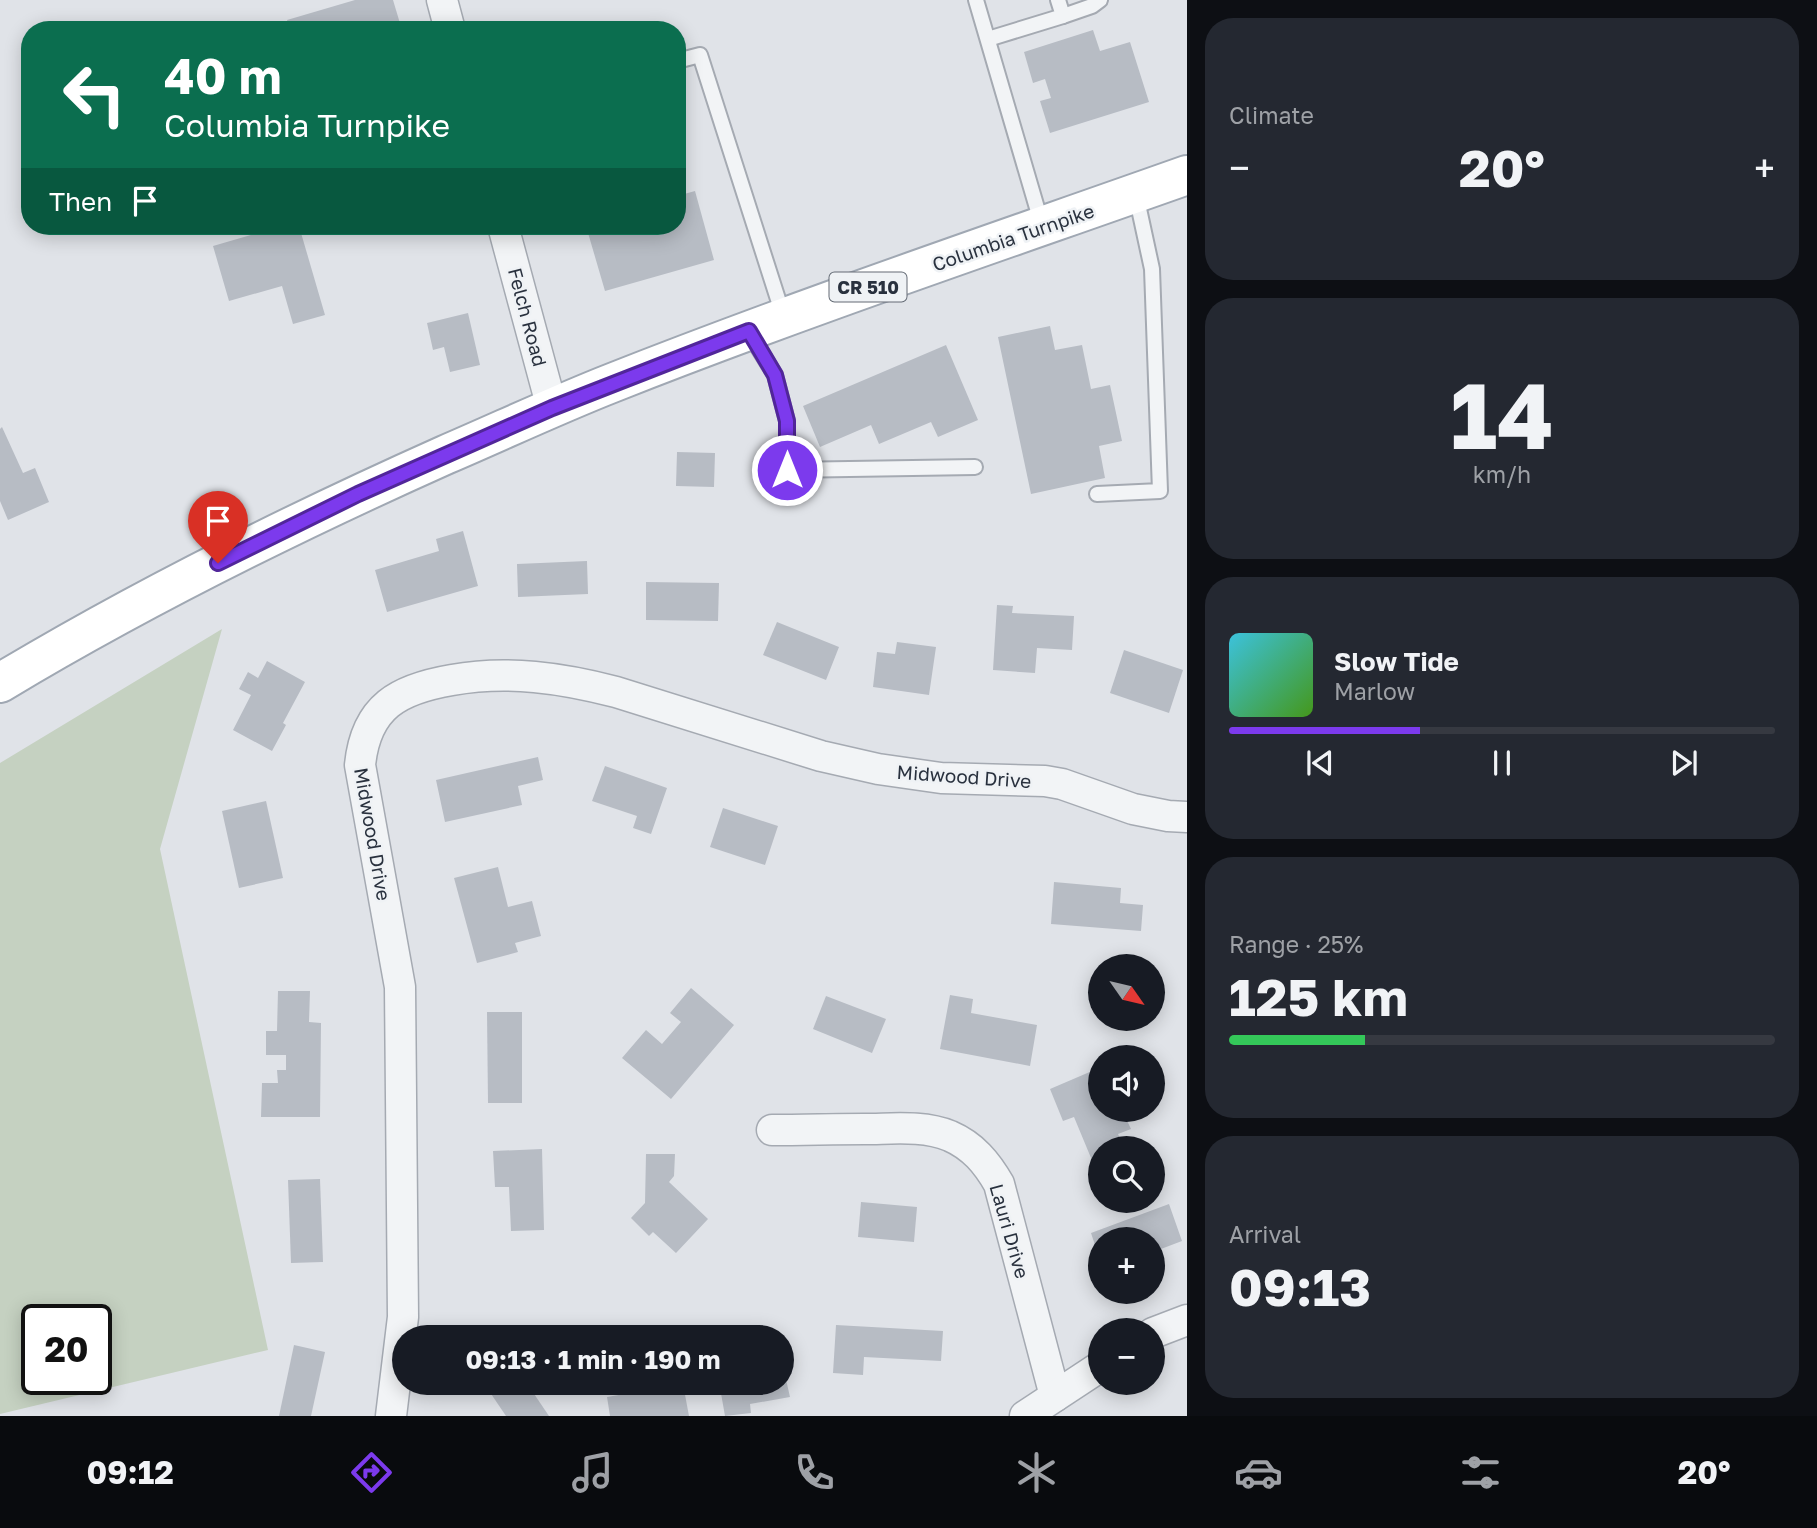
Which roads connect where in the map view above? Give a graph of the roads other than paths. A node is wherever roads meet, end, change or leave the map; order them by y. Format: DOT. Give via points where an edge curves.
graph roads {
  1 [pos="442,0"];
  2 [pos="976,0"];
  3 [pos="1058,0"];
  4 [pos="1100,0"];
  5 [pos="1063,16"];
  6 [pos="448,21"];
  7 [pos="988,39"];
  8 [pos="686,59"];
  9 [pos="1187,175"];
  10 [pos="1136,193"];
  11 [pos="1042,226"];
  12 [pos="505,235"];
  13 [pos="784,318"];
  14 [pos="749,331"];
  15 [pos="552,408"];
  16 [pos="975,467"];
  17 [pos="1097,494"];
  18 [pos="0,683"];
  19 [pos="1187,817"];
  20 [pos="772,1130"];
  21 [pos="1187,1320"];
  22 [pos="1165,1328"];
  23 [pos="1088,1374"];
  24 [pos="1055,1396"];
  25 [pos="391,1416"];
  26 [pos="1025,1416"];
  1 -- 6 [label="street"];
  2 -- 7 [label="lane"];
  3 -- 5 [label="lane"];
  4 -- 5 [label="lane"];
  5 -- 7 [label="lane"];
  7 -- 11 [label="lane"];
  8 -- 13 [label="lane" via="700,55"];
  9 -- 10 [label="main road, Columbia Turnpike / CR 510"];
  10 -- 11 [label="main road, Columbia Turnpike / CR 510"];
  10 -- 17 [label="lane" via="1153,269 1160,491"];
  11 -- 13 [label="main road, Columbia Turnpike / CR 510"];
  12 -- 15 [label="street, Felch Road"];
  13 -- 14 [label="main road, Columbia Turnpike / CR 510"];
  14 -- 15 [label="main road, Columbia Turnpike / CR 510"];
  14 -- 16 [label="lane" via="775,375 787,421 787,470"];
  15 -- 18 [label="main road, Columbia Turnpike / CR 510" via="358,494 218,563"];
  19 -- 25 [label="street, Midwood Drive" via="1133,809 1045,781 941,778 878,769 821,756 616,692 545,677 474,676 407,690 393,699 368,731 360,765 400,986 402,1317"];
  20 -- 24 [label="street, Lauri Drive" via="911,1128 950,1136 971,1148 999,1184"];
  21 -- 22 [label="street"];
  23 -- 24 [label="street"];
  24 -- 26 [label="street"];
}
